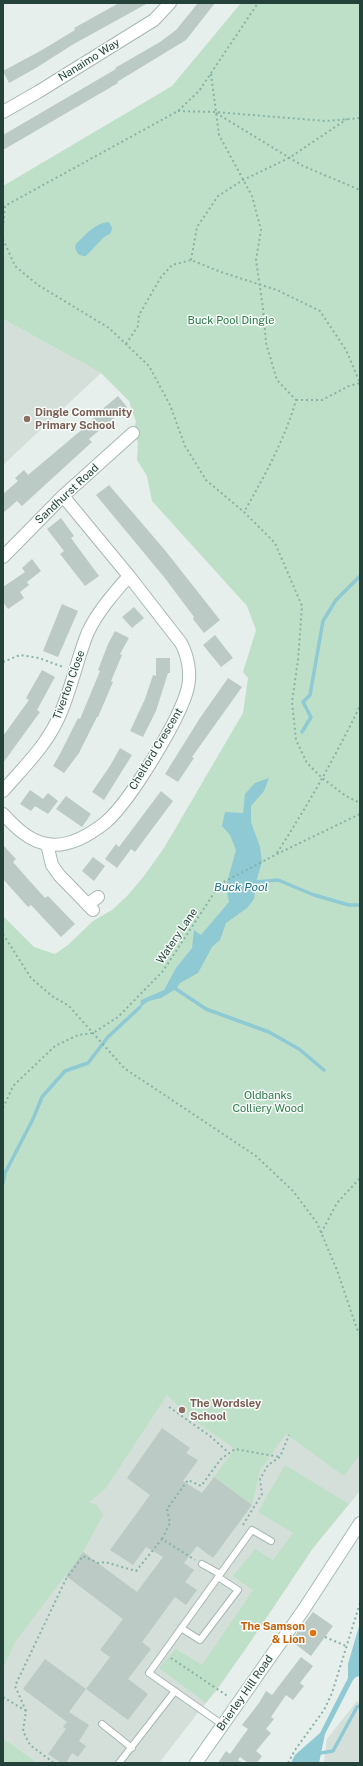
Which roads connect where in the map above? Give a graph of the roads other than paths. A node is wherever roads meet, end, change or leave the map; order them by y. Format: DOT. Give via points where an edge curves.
graph roads {
  1 [pos="170,3"];
  2 [pos="3,112"];
  3 [pos="133,434"];
  4 [pos="63,496"];
  5 [pos="3,556"];
  6 [pos="129,576"];
  7 [pos="3,791"];
  8 [pos="3,814"];
  9 [pos="47,844"];
  10 [pos="98,897"];
  11 [pos="360,1523"];
  12 [pos="271,1541"];
  13 [pos="202,1564"];
  14 [pos="219,1576"];
  15 [pos="181,1628"];
  16 [pos="175,1691"];
  17 [pos="102,1724"];
  18 [pos="223,1725"];
  19 [pos="132,1748"];
  20 [pos="119,1763"];
  21 [pos="196,1763"];
  1 -- 2 [label="street, Nanaimo Way" via="154,20"];
  3 -- 4 [label="street, Sandhurst Road"];
  4 -- 5 [label="street, Sandhurst Road"];
  4 -- 6 [label="street, Chelford Crescent"];
  6 -- 7 [label="street, Tiverton Close" via="110,597 88,633 57,721 45,742"];
  6 -- 9 [label="street, Chelford Crescent" via="186,651 188,685 184,701 150,762 120,807 106,822 78,839"];
  8 -- 9 [label="street, Chelford Crescent" via="27,836"];
  9 -- 10 [label="street" via="52,865 91,907"];
  11 -- 18 [label="street, Brierley Hill Road"];
  12 -- 14 [label="lane" via="252,1530"];
  13 -- 14 [label="lane"];
  14 -- 15 [label="lane"];
  14 -- 15 [label="lane" via="238,1590 200,1640"];
  15 -- 16 [label="lane" via="149,1673"];
  16 -- 18 [label="lane"];
  16 -- 19 [label="lane"];
  17 -- 19 [label="lane"];
  18 -- 21 [label="street, Brierley Hill Road"];
  19 -- 20 [label="lane"];
}
